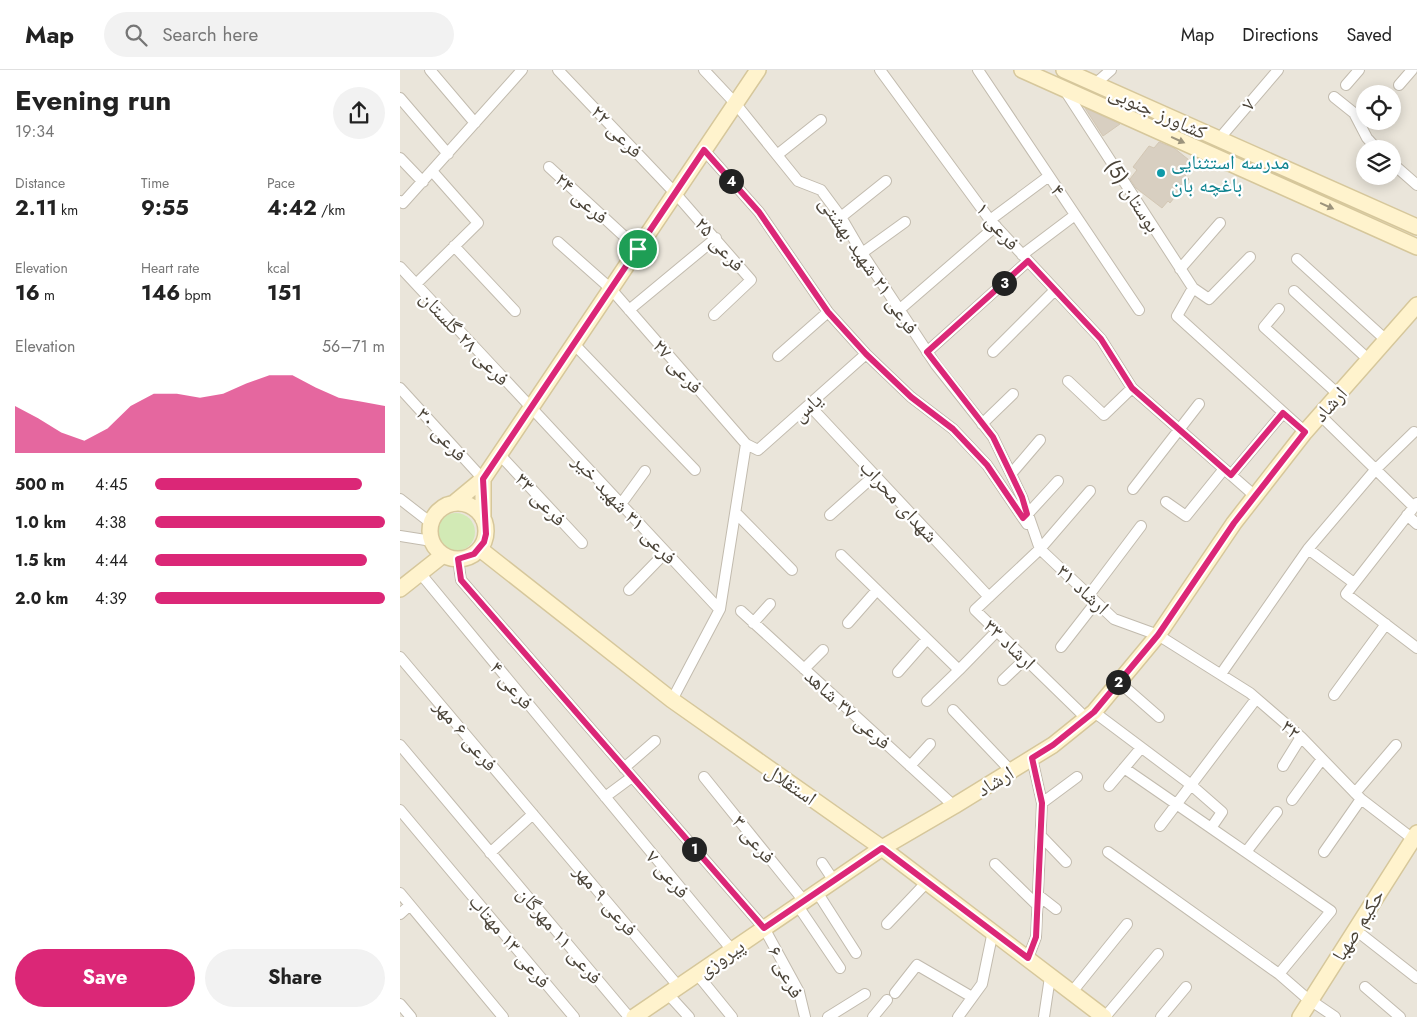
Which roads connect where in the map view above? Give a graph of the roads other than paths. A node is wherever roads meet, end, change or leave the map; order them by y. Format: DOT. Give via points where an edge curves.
graph roads {
  1 [pos="430,70"];
  2 [pos="522,70"];
  3 [pos="558,70"];
  4 [pos="704,70"];
  5 [pos="758,70"];
  6 [pos="880,70"];
  7 [pos="978,70"];
  8 [pos="1022,70"];
  9 [pos="1064,70"];
  10 [pos="1111,70"];
  11 [pos="1278,70"];
  12 [pos="1359,70"];
  13 [pos="1412,70"];
  14 [pos="1095,84"];
  15 [pos="1346,85"];
  16 [pos="1398,85"];
  17 [pos="1064,88"];
  18 [pos="1334,97"];
  19 [pos="400,98"];
  20 [pos="735,104"];
  21 [pos="1157,111"];
  22 [pos="821,120"];
  23 [pos="476,123"];
  24 [pos="1152,128"];
  25 [pos="1219,139"];
  26 [pos="1369,140"];
  27 [pos="704,150"];
  28 [pos="448,154"];
  29 [pos="777,155"];
  30 [pos="400,158"];
  31 [pos="549,167"];
  32 [pos="432,171"];
  33 [pos="1401,171"];
  34 [pos="1049,176"];
  35 [pos="886,181"];
  36 [pos="423,182"];
  37 [pos="1417,185"];
  38 [pos="676,193"];
  39 [pos="400,201"];
  40 [pos="1076,215"];
  41 [pos="841,217"];
  42 [pos="905,222"];
  43 [pos="1220,222"];
  44 [pos="994,223"];
  45 [pos="1417,227"];
  46 [pos="716,238"];
  47 [pos="558,242"];
  48 [pos="454,246"];
  49 [pos="1417,247"];
  50 [pos="638,249"];
  51 [pos="862,253"];
  52 [pos="1250,257"];
  53 [pos="1025,258"];
  54 [pos="1297,259"];
  55 [pos="400,267"];
  56 [pos="1180,269"];
  57 [pos="416,284"];
  58 [pos="1193,288"];
  59 [pos="611,289"];
  60 [pos="1055,290"];
  61 [pos="1294,291"];
  62 [pos="1417,305"];
  63 [pos="1279,309"];
  64 [pos="629,310"];
  65 [pos="899,310"];
  66 [pos="1139,310"];
  67 [pos="515,311"];
  68 [pos="828,312"];
  69 [pos="714,315"];
  70 [pos="1386,340"];
  71 [pos="574,344"];
  72 [pos="927,352"];
  73 [pos="993,352"];
  74 [pos="866,354"];
  75 [pos="778,356"];
  76 [pos="1369,360"];
  77 [pos="1068,382"];
  78 [pos="400,388"];
  79 [pos="1132,388"];
  80 [pos="1013,394"];
  81 [pos="1338,394"];
  82 [pos="1199,404"];
  83 [pos="809,405"];
  84 [pos="531,408"];
  85 [pos="1283,413"];
  86 [pos="1320,415"];
  87 [pos="982,424"];
  88 [pos="1178,430"];
  89 [pos="1305,432"];
  90 [pos="1414,432"];
  91 [pos="1040,440"];
  92 [pos="746,444"];
  93 [pos="500,455"];
  94 [pos="1376,469"];
  95 [pos="645,470"];
  96 [pos="694,470"];
  97 [pos="1227,472"];
  98 [pos="1011,474"];
  99 [pos="875,475"];
  100 [pos="483,479"];
  101 [pos="1058,481"];
  102 [pos="1133,489"];
  103 [pos="1090,491"];
  104 [pos="1255,496"];
  105 [pos="400,499"];
  106 [pos="1166,502"];
  107 [pos="454,503"];
  108 [pos="622,504"];
  109 [pos="1413,509"];
  110 [pos="736,513"];
  111 [pos="830,515"];
  112 [pos="1025,516"];
  113 [pos="483,519"];
  114 [pos="431,523"];
  115 [pos="1417,524"];
  116 [pos="1141,526"];
  117 [pos="400,536"];
  118 [pos="432,541"];
  119 [pos="582,543"];
  120 [pos="1040,548"];
  121 [pos="480,549"];
  122 [pos="1308,549"];
  123 [pos="666,552"];
  124 [pos="443,555"];
  125 [pos="841,555"];
  126 [pos="458,559"];
  127 [pos="792,570"];
  128 [pos="420,573"];
  129 [pos="1354,583"];
  130 [pos="400,590"];
  131 [pos="629,590"];
  132 [pos="877,590"];
  133 [pos="989,597"];
  134 [pos="1092,599"];
  135 [pos="770,604"];
  136 [pos="719,609"];
  137 [pos="741,612"];
  138 [pos="753,623"];
  139 [pos="848,623"];
  140 [pos="1386,624"];
  141 [pos="997,631"];
  142 [pos="1158,635"];
  143 [pos="927,639"];
  144 [pos="1061,647"];
  145 [pos="1417,648"];
  146 [pos="823,650"];
  147 [pos="400,656"];
  148 [pos="1025,659"];
  149 [pos="804,669"];
  150 [pos="959,670"];
  151 [pos="898,672"];
  152 [pos="1220,674"];
  153 [pos="1003,680"];
  154 [pos="1118,682"];
  155 [pos="1334,696"];
  156 [pos="1256,699"];
  157 [pos="672,700"];
  158 [pos="928,701"];
  159 [pos="953,710"];
  160 [pos="1090,715"];
  161 [pos="1159,717"];
  162 [pos="1301,737"];
  163 [pos="655,741"];
  164 [pos="930,744"];
  165 [pos="400,745"];
  166 [pos="1396,745"];
  167 [pos="1141,748"];
  168 [pos="1032,758"];
  169 [pos="1322,759"];
  170 [pos="910,766"];
  171 [pos="1283,766"];
  172 [pos="624,768"];
  173 [pos="1124,768"];
  174 [pos="1011,771"];
  175 [pos="632,777"];
  176 [pos="704,777"];
  177 [pos="1076,777"];
  178 [pos="1190,784"];
  179 [pos="1109,786"];
  180 [pos="1358,796"];
  181 [pos="605,797"];
  182 [pos="1292,800"];
  183 [pos="1042,803"];
  184 [pos="1176,804"];
  185 [pos="954,806"];
  186 [pos="400,810"];
  187 [pos="1277,812"];
  188 [pos="533,814"];
  189 [pos="1160,826"];
  190 [pos="1211,828"];
  191 [pos="1040,836"];
  192 [pos="1416,841"];
  193 [pos="882,848"];
  194 [pos="490,852"];
  195 [pos="1108,852"];
  196 [pos="1246,852"];
  197 [pos="1324,852"];
  198 [pos="1066,862"];
  199 [pos="822,863"];
  200 [pos="995,864"];
  201 [pos="834,881"];
  202 [pos="926,882"];
  203 [pos="818,892"];
  204 [pos="400,893"];
  205 [pos="1038,901"];
  206 [pos="801,903"];
  207 [pos="410,904"];
  208 [pos="1056,909"];
  209 [pos="400,914"];
  210 [pos="887,924"];
  211 [pos="1127,924"];
  212 [pos="764,928"];
  213 [pos="993,931"];
  214 [pos="1362,935"];
  215 [pos="732,950"];
  216 [pos="856,953"];
  217 [pos="1158,954"];
  218 [pos="1028,958"];
  219 [pos="840,968"];
  220 [pos="697,974"];
  221 [pos="1279,974"];
  222 [pos="1050,977"];
  223 [pos="1417,978"];
  224 [pos="1186,987"];
  225 [pos="1365,987"];
  226 [pos="673,990"];
  227 [pos="1072,992"];
  228 [pos="895,993"];
  229 [pos="864,994"];
  230 [pos="972,997"];
  231 [pos="887,1000"];
  232 [pos="1313,1003"];
  233 [pos="400,1004"];
  234 [pos="411,1017"];
  235 [pos="504,1017"];
  236 [pos="574,1017"];
  237 [pos="629,1017"];
  238 [pos="634,1017"];
  239 [pos="689,1017"];
  240 [pos="732,1017"];
  241 [pos="805,1017"];
  242 [pos="828,1017"];
  243 [pos="872,1017"];
  244 [pos="958,1017"];
  245 [pos="1044,1017"];
  246 [pos="1104,1017"];
  247 [pos="1161,1017"];
  248 [pos="1300,1017"];
  249 [pos="1308,1017"];
  250 [pos="1335,1017"];
  251 [pos="1400,1017"];
  1 -- 23 [label="street"];
  2 -- 23 [label="street"];
  3 -- 38 [label="street, فرعی ۲۲"];
  4 -- 20 [label="street, فرعی ۲۱ شهید بهشتی"];
  5 -- 20 [label="street"];
  6 -- 44 [label="street, فرعی ۱"];
  7 -- 34 [label="street, ۴"];
  8 -- 17 [label="street, کشاورز جنوبی"];
  9 -- 14 [label="street, کشاورز جنوبی"];
  10 -- 14 [label="street"];
  11 -- 25 [label="street, ۷"];
  12 -- 15 [label="street"];
  13 -- 16 [label="street"];
  14 -- 21 [label="street, کشاورز جنوبی"];
  17 -- 24 [label="street, کشاورز جنوبی"];
  17 -- 56 [label="street, بوستان (5)"];
  18 -- 26 [label="street" via="1354,113"];
  19 -- 28 [label="street"];
  20 -- 27 [label="street"];
  20 -- 29 [label="street, فرعی ۲۱ شهید بهشتی"];
  21 -- 24 [label="street"];
  21 -- 25 [label="street, کشاورز جنوبی"];
  22 -- 29 [label="street"];
  23 -- 28 [label="street"];
  24 -- 49 [label="street, کشاورز جنوبی, one-way"];
  25 -- 45 [label="street, کشاورز جنوبی"];
  27 -- 38 [label="street"];
  27 -- 68 [label="street" via="759,212"];
  28 -- 32 [label="street"];
  29 -- 41 [label="street, فرعی ۲۱ شهید بهشتی" via="798,181 821,190"];
  30 -- 36 [label="street"];
  31 -- 50 [label="street, فرعی ۲۴"];
  32 -- 36 [label="street"];
  32 -- 48 [label="street" via="478,223"];
  33 -- 37 [label="street"];
  34 -- 40 [label="street, ۴"];
  34 -- 44 [label="street"];
  35 -- 41 [label="street"];
  36 -- 39 [label="street" via="403,204"];
  38 -- 46 [label="street, فرعی ۲۵"];
  38 -- 50 [label="street"];
  40 -- 53 [label="street"];
  40 -- 66 [label="street, ۴"];
  41 -- 51 [label="street, فرعی ۲۱ شهید بهشتی"];
  42 -- 51 [label="street"];
  43 -- 56 [label="street"];
  44 -- 53 [label="street, فرعی ۱"];
  44 -- 65 [label="street"];
  46 -- 64 [label="street"];
  46 -- 69 [label="street, فرعی ۲۵" via="751,280"];
  47 -- 59 [label="street, فرعی ۲۷"];
  48 -- 57 [label="street"];
  48 -- 67 [label="street"];
  50 -- 59 [label="street"];
  51 -- 65 [label="street, فرعی ۲۱ شهید بهشتی"];
  52 -- 58 [label="street, بوستان (5)" via="1209,299"];
  53 -- 60 [label="street, فرعی ۱"];
  53 -- 72 [label="street"];
  54 -- 70 [label="street"];
  55 -- 57 [label="street, فرعی ۲۸ گلستان"];
  56 -- 58 [label="street, بوستان (5)"];
  57 -- 84 [label="street, فرعی ۲۸ گلستان"];
  58 -- 85 [label="street" via="1176,316"];
  59 -- 64 [label="street, فرعی ۲۷"];
  59 -- 71 [label="street"];
  60 -- 73 [label="street"];
  60 -- 79 [label="street, فرعی ۱" via="1101,339"];
  61 -- 76 [label="street"];
  62 -- 70 [label="street, ارشاد"];
  63 -- 81 [label="street" via="1264,327"];
  64 -- 92 [label="street, فرعی ۲۷"];
  65 -- 72 [label="street, فرعی ۲۱ شهید بهشتی"];
  68 -- 74 [label="street"];
  68 -- 75 [label="street"];
  70 -- 76 [label="street, ارشاد"];
  71 -- 84 [label="street"];
  71 -- 96 [label="street"];
  72 -- 87 [label="street, فرعی ۲۱ شهید بهشتی"];
  74 -- 83 [label="street, یاس"];
  74 -- 112 [label="street" via="911,397 953,429"];
  76 -- 81 [label="street, ارشاد"];
  77 -- 79 [label="street" via="1104,415"];
  78 -- 100 [label="street, فرعی ۳۰"];
  79 -- 88 [label="street, فرعی ۱"];
  80 -- 87 [label="street"];
  81 -- 86 [label="street, ارشاد"];
  82 -- 88 [label="street"];
  83 -- 92 [label="street, یاس" via="758,450"];
  83 -- 99 [label="street, شهدای محراب"];
  84 -- 93 [label="street"];
  84 -- 108 [label="street, فرعی ۳۱ شهید خیر"];
  85 -- 89 [label="street"];
  85 -- 97 [label="street"];
  86 -- 89 [label="street, ارشاد"];
  86 -- 94 [label="street"];
  87 -- 98 [label="street, فرعی ۲۱ شهید بهشتی" via="993,437"];
  88 -- 97 [label="street, فرعی ۱"];
  88 -- 102 [label="street"];
  89 -- 104 [label="street, ارشاد"];
  90 -- 94 [label="street"];
  91 -- 98 [label="street"];
  92 -- 110 [label="street"];
  93 -- 100 [label="street"];
  93 -- 119 [label="street, فرعی ۳۳"];
  94 -- 109 [label="street"];
  94 -- 122 [label="street"];
  95 -- 108 [label="street"];
  97 -- 104 [label="street, فرعی ۱"];
  97 -- 106 [label="street" via="1186,516"];
  98 -- 112 [label="street, فرعی ۲۱ شهید بهشتی"];
  99 -- 111 [label="street"];
  99 -- 133 [label="street, شهدای محراب"];
  100 -- 107 [label="street"];
  100 -- 113 [label="street"];
  101 -- 112 [label="street"];
  103 -- 120 [label="street, ارشاد ۳۳"];
  104 -- 142 [label="street, ارشاد"];
  105 -- 114 [label="street"];
  107 -- 113 [label="street" via="468,504 480,512"];
  107 -- 114 [label="street" via="439,509"];
  108 -- 123 [label="street, فرعی ۳۱ شهید خیر"];
  109 -- 115 [label="street"];
  109 -- 129 [label="street"];
  110 -- 127 [label="street"];
  110 -- 136 [label="street"];
  112 -- 120 [label="street, فرعی ۲۱ شهید بهشتی"];
  113 -- 121 [label="street" via="486,534"];
  114 -- 118 [label="street"];
  116 -- 134 [label="street"];
  117 -- 118 [label="street"];
  118 -- 124 [label="street"];
  120 -- 133 [label="street, ارشاد ۳۳"];
  120 -- 134 [label="street, ارشاد ۳۱"];
  121 -- 126 [label="street"];
  121 -- 157 [label="street, استقلال"];
  122 -- 129 [label="street"];
  122 -- 152 [label="street"];
  123 -- 131 [label="street"];
  123 -- 136 [label="street, فرعی ۳۱ شهید خیر"];
  124 -- 126 [label="street"];
  124 -- 128 [label="street"];
  125 -- 132 [label="street"];
  126 -- 172 [label="street, فرعی ۶" via="461,580"];
  128 -- 130 [label="street"];
  128 -- 181 [label="street, فرعی ۴"];
  129 -- 140 [label="street" via="1346,594"];
  132 -- 139 [label="street"];
  132 -- 143 [label="street"];
  133 -- 141 [label="street, ارشاد ۳۳" via="975,610"];
  134 -- 142 [label="street, ارشاد ۳۱" via="1114,619"];
  134 -- 144 [label="street"];
  135 -- 138 [label="street"];
  136 -- 157 [label="street"];
  137 -- 138 [label="street, فرعی ۳۷ شاهد"];
  138 -- 149 [label="street, فرعی ۳۷ شاهد"];
  140 -- 145 [label="street"];
  140 -- 155 [label="street"];
  141 -- 148 [label="street, ارشاد ۳۳"];
  141 -- 150 [label="street"];
  142 -- 152 [label="street, ۳۲"];
  142 -- 154 [label="street, ارشاد"];
  143 -- 150 [label="street"];
  143 -- 151 [label="street"];
  146 -- 149 [label="street"];
  147 -- 188 [label="street, فرعی ۶ مهر"];
  148 -- 153 [label="street"];
  148 -- 160 [label="street, ارشاد ۳۳"];
  149 -- 170 [label="street, فرعی ۳۷ شاهد"];
  150 -- 158 [label="street"];
  152 -- 156 [label="street, ۳۲"];
  154 -- 160 [label="street, ارشاد"];
  154 -- 161 [label="street"];
  156 -- 162 [label="street, ۳۲"];
  156 -- 178 [label="street"];
  157 -- 193 [label="street, استقلال"];
  159 -- 174 [label="street"];
  160 -- 167 [label="street, ارشاد ۳۳"];
  160 -- 168 [label="street, ارشاد"];
  162 -- 169 [label="street, ۳۲"];
  162 -- 171 [label="street"];
  163 -- 172 [label="street"];
  164 -- 170 [label="street"];
  165 -- 194 [label="street, فرعی ۱۱ مهرگان"];
  166 -- 180 [label="street"];
  167 -- 173 [label="street"];
  167 -- 178 [label="street, ارشاد ۳۳"];
  168 -- 174 [label="street, ارشاد"];
  168 -- 183 [label="street"];
  169 -- 180 [label="street, ۳۲"];
  169 -- 182 [label="street"];
  170 -- 185 [label="street, فرعی ۳۷ شاهد"];
  172 -- 175 [label="street, فرعی ۶"];
  173 -- 179 [label="street"];
  173 -- 184 [label="street"];
  174 -- 185 [label="street, ارشاد"];
  175 -- 181 [label="street"];
  175 -- 212 [label="street, فرعی ۶"];
  176 -- 206 [label="street, فرعی ۳"];
  177 -- 183 [label="street"];
  178 -- 184 [label="street"];
  178 -- 190 [label="street, ارشاد ۳۳" via="1222,812"];
  180 -- 192 [label="street, ۳۲"];
  180 -- 197 [label="street"];
  181 -- 215 [label="street, فرعی ۷"];
  183 -- 191 [label="street"];
  184 -- 189 [label="street"];
  184 -- 190 [label="street"];
  185 -- 193 [label="street, ارشاد"];
  186 -- 236 [label="street, فرعی ۱۳ مهتاب"];
  187 -- 196 [label="street"];
  188 -- 194 [label="street"];
  188 -- 226 [label="street, فرعی ۹ مهر"];
  190 -- 196 [label="street"];
  191 -- 198 [label="street"];
  191 -- 205 [label="street"];
  192 -- 214 [label="street, حکیم صهبا"];
  192 -- 232 [label="street, حکیم صهبا"];
  193 -- 201 [label="street, پیروزی"];
  193 -- 202 [label="street, استقلال"];
  194 -- 237 [label="street, فرعی ۱۱ مهرگان"];
  195 -- 221 [label="street"];
  196 -- 221 [label="street" via="1331,911"];
  199 -- 201 [label="street"];
  200 -- 205 [label="street"];
  201 -- 203 [label="street, پیروزی"];
  202 -- 210 [label="street"];
  202 -- 213 [label="street, استقلال"];
  203 -- 206 [label="street, پیروزی"];
  203 -- 216 [label="street"];
  204 -- 207 [label="street"];
  205 -- 208 [label="street"];
  205 -- 218 [label="street" via="1036,937"];
  206 -- 212 [label="street, پیروزی"];
  206 -- 219 [label="street, فرعی ۳"];
  207 -- 209 [label="street"];
  207 -- 235 [label="street"];
  211 -- 227 [label="street"];
  212 -- 215 [label="street, پیروزی"];
  212 -- 241 [label="street, فرعی ۶" via="799,992"];
  213 -- 218 [label="street, استقلال"];
  213 -- 230 [label="street" via="982,984"];
  214 -- 223 [label="street"];
  214 -- 232 [label="street, حکیم صهبا"];
  215 -- 220 [label="street, پیروزی"];
  217 -- 246 [label="street"];
  218 -- 222 [label="street, استقلال"];
  220 -- 226 [label="street, پیروزی"];
  220 -- 240 [label="street"];
  221 -- 232 [label="street"];
  222 -- 227 [label="street, استقلال"];
  222 -- 245 [label="street"];
  224 -- 247 [label="street"];
  225 -- 251 [label="street"];
  226 -- 238 [label="street, پیروزی"];
  226 -- 239 [label="street, فرعی ۹ مهر"];
  227 -- 246 [label="street, استقلال"];
  228 -- 230 [label="street" via="917,965"];
  229 -- 242 [label="street"];
  230 -- 244 [label="street"];
  231 -- 243 [label="street"];
  232 -- 248 [label="street, حکیم صهبا"];
  232 -- 249 [label="street, حکیم صهبا"];
  232 -- 250 [label="street"];
  233 -- 234 [label="street"];
}
